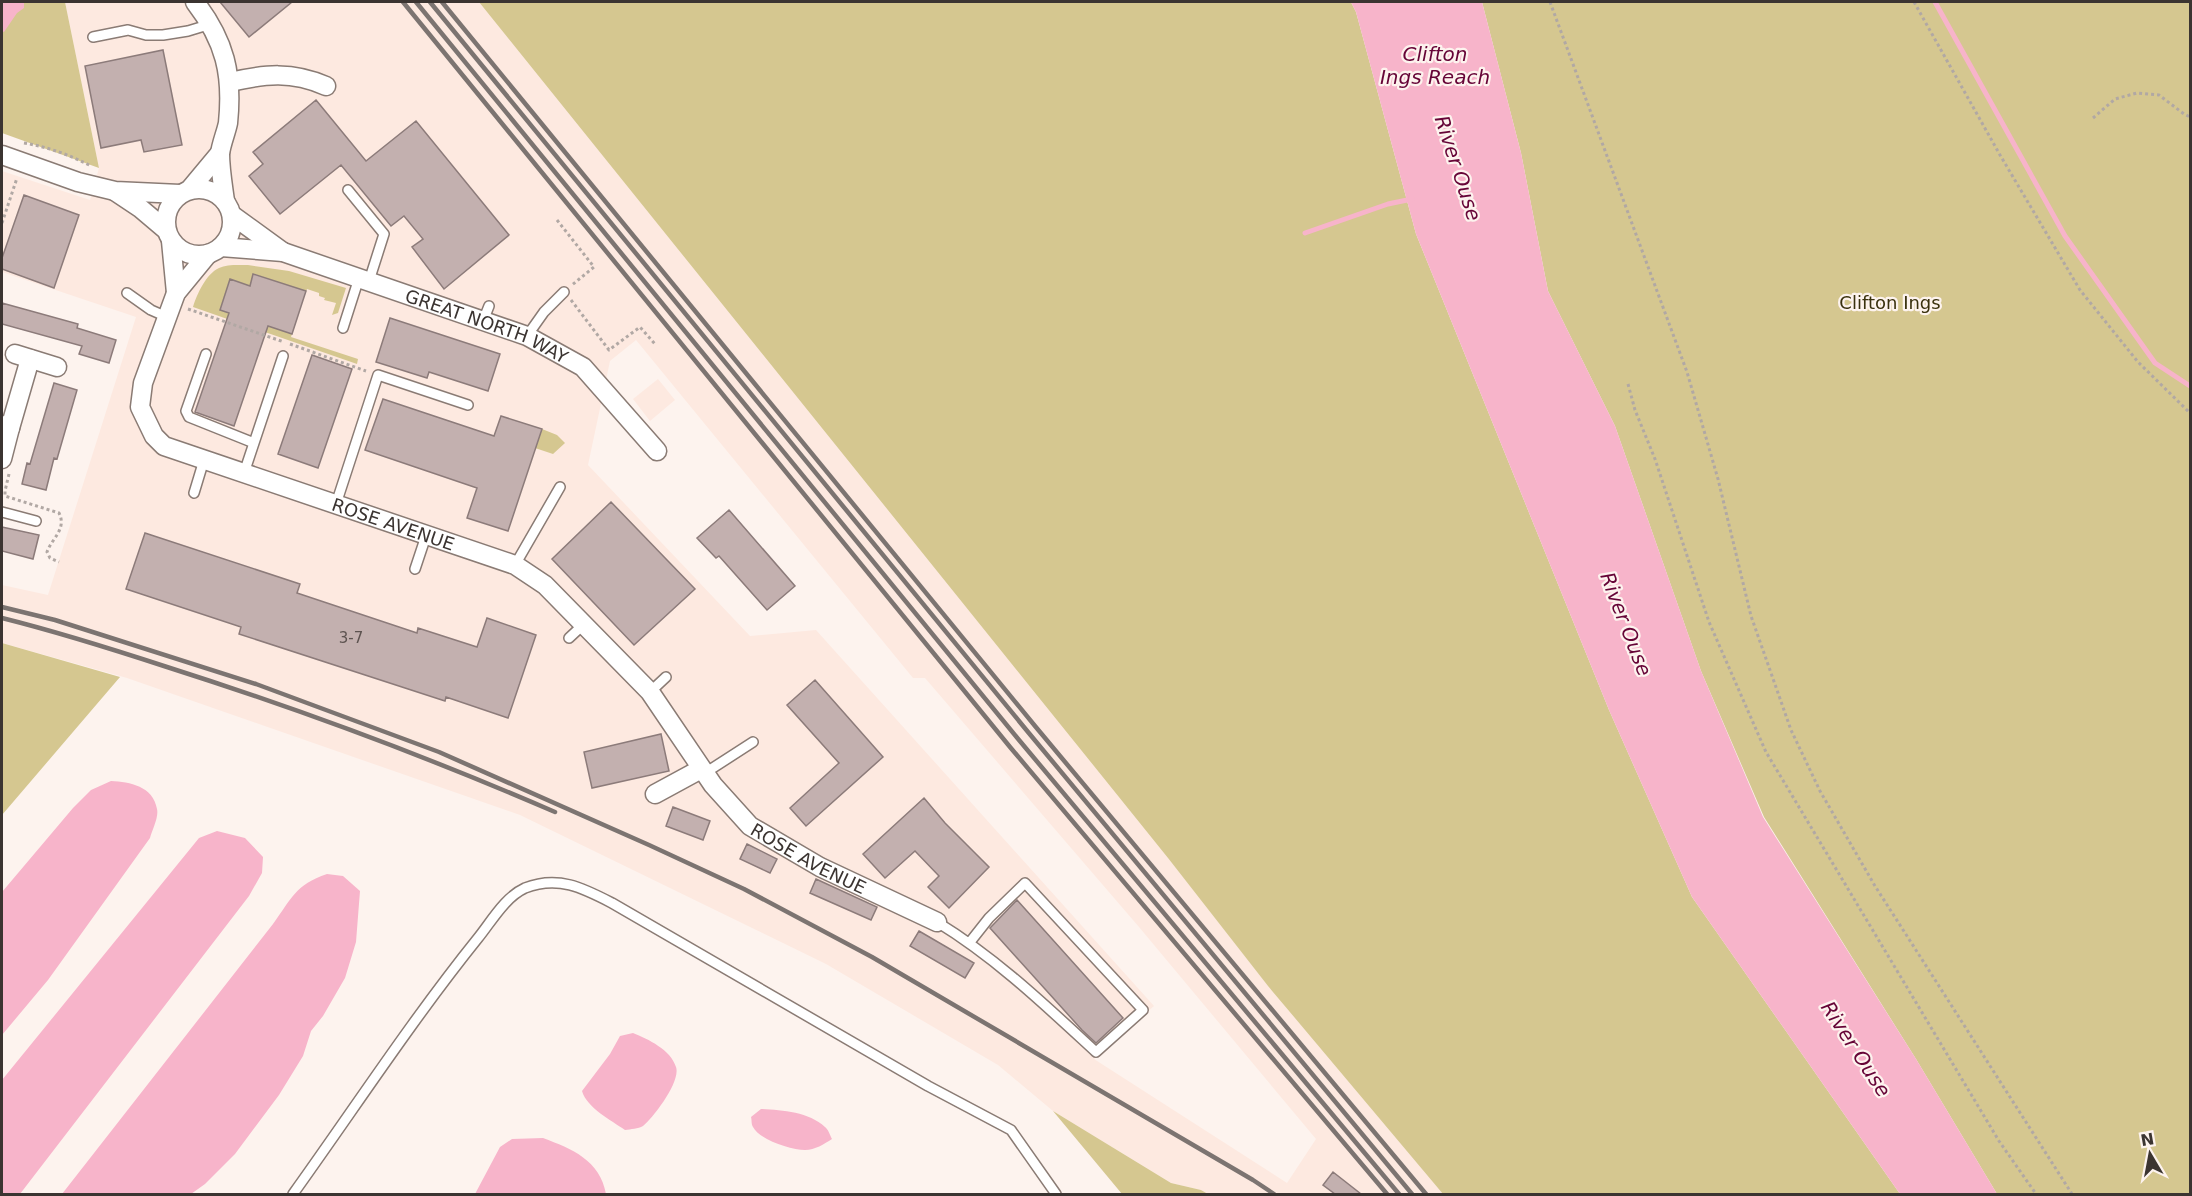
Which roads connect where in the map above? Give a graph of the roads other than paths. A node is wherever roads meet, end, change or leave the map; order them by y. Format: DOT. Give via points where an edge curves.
graph roads {
  1 [pos="195,2"];
  2 [pos="211,23"];
  3 [pos="93,37"];
  4 [pos="230,82"];
  5 [pos="326,86"];
  6 [pos="220,153"];
  7 [pos="2,155"];
  8 [pos="348,190"];
  9 [pos="115,191"];
  10 [pos="185,191"];
  11 [pos="228,208"];
  12 [pos="169,236"];
  13 [pos="214,250"];
  14 [pos="283,252"];
  15 [pos="364,280"];
  16 [pos="564,292"];
  17 [pos="128,293"];
  18 [pos="172,304"];
  19 [pos="343,328"];
  20 [pos="527,336"];
  21 [pos="206,354"];
  22 [pos="283,356"];
  23 [pos="57,367"];
  24 [pos="468,405"];
  25 [pos="6,426"];
  26 [pos="254,442"];
  27 [pos="657,451"];
  28 [pos="2,459"];
  29 [pos="204,460"];
  30 [pos="244,473"];
  31 [pos="560,487"];
  32 [pos="194,493"];
  33 [pos="336,504"];
  34 [pos="2,512"];
  35 [pos="36,521"];
  36 [pos="426,536"];
  37 [pos="514,566"];
  38 [pos="415,569"];
  39 [pos="584,624"];
  40 [pos="569,638"];
  41 [pos="666,677"];
  42 [pos="650,692"];
  43 [pos="753,742"];
  44 [pos="703,771"];
  45 [pos="655,794"];
  46 [pos="937,922"];
  47 [pos="970,942"];
  48 [pos="293,1194"];
  49 [pos="1056,1194"];
  1 -- 2 [label="street"];
  2 -- 3 [label="lane" via="163,35 128,30"];
  2 -- 4 [label="street" via="225,56"];
  4 -- 5 [label="street" via="289,75"];
  4 -- 6 [label="street" via="227,128"];
  6 -- 10 [label="street"];
  6 -- 11 [label="street"];
  7 -- 9 [label="street"];
  8 -- 15 [label="lane" via="384,234"];
  9 -- 10 [label="street"];
  9 -- 12 [label="street"];
  10 -- 11 [label="street" via="203,188 215,192"];
  10 -- 12 [label="street" via="171,203 166,216"];
  11 -- 13 [label="street" via="231,232"];
  11 -- 14 [label="street, GREAT NORTH WAY"];
  12 -- 13 [label="street" via="188,253"];
  12 -- 18 [label="street, ROSE AVENUE"];
  13 -- 14 [label="street, GREAT NORTH WAY"];
  13 -- 18 [label="street, ROSE AVENUE"];
  14 -- 15 [label="street, GREAT NORTH WAY"];
  15 -- 19 [label="lane"];
  15 -- 20 [label="street, GREAT NORTH WAY" via="486,313"];
  16 -- 20 [label="lane"];
  17 -- 18 [label="lane" via="151,310"];
  18 -- 29 [label="street, ROSE AVENUE" via="143,383 140,407 154,436 164,446"];
  20 -- 27 [label="street, GREAT NORTH WAY" via="583,367"];
  21 -- 26 [label="lane" via="186,411 189,417"];
  22 -- 26 [label="lane"];
  23 -- 25 [label="street" via="22,357"];
  24 -- 33 [label="lane" via="378,375"];
  25 -- 28 [label="street"];
  26 -- 30 [label="lane"];
  29 -- 30 [label="street, ROSE AVENUE"];
  29 -- 32 [label="lane"];
  30 -- 33 [label="street, ROSE AVENUE"];
  31 -- 37 [label="lane"];
  33 -- 36 [label="street, ROSE AVENUE"];
  34 -- 35 [label="lane"];
  36 -- 37 [label="street, ROSE AVENUE"];
  36 -- 38 [label="lane"];
  37 -- 39 [label="street, ROSE AVENUE" via="545,585"];
  39 -- 40 [label="lane"];
  39 -- 42 [label="street, ROSE AVENUE"];
  41 -- 42 [label="lane"];
  42 -- 44 [label="street, ROSE AVENUE"];
  43 -- 44 [label="lane"];
  44 -- 45 [label="street"];
  44 -- 46 [label="street, ROSE AVENUE" via="755,830 820,867"];
  46 -- 47 [label="lane"];
  47 -- 47 [label="lane" via="1009,972 1096,1052 1143,1010 1025,883"];
  48 -- 49 [label="lane" via="451,972 511,898 525,888 550,883 578,886 612,903 1011,1130"];
}
